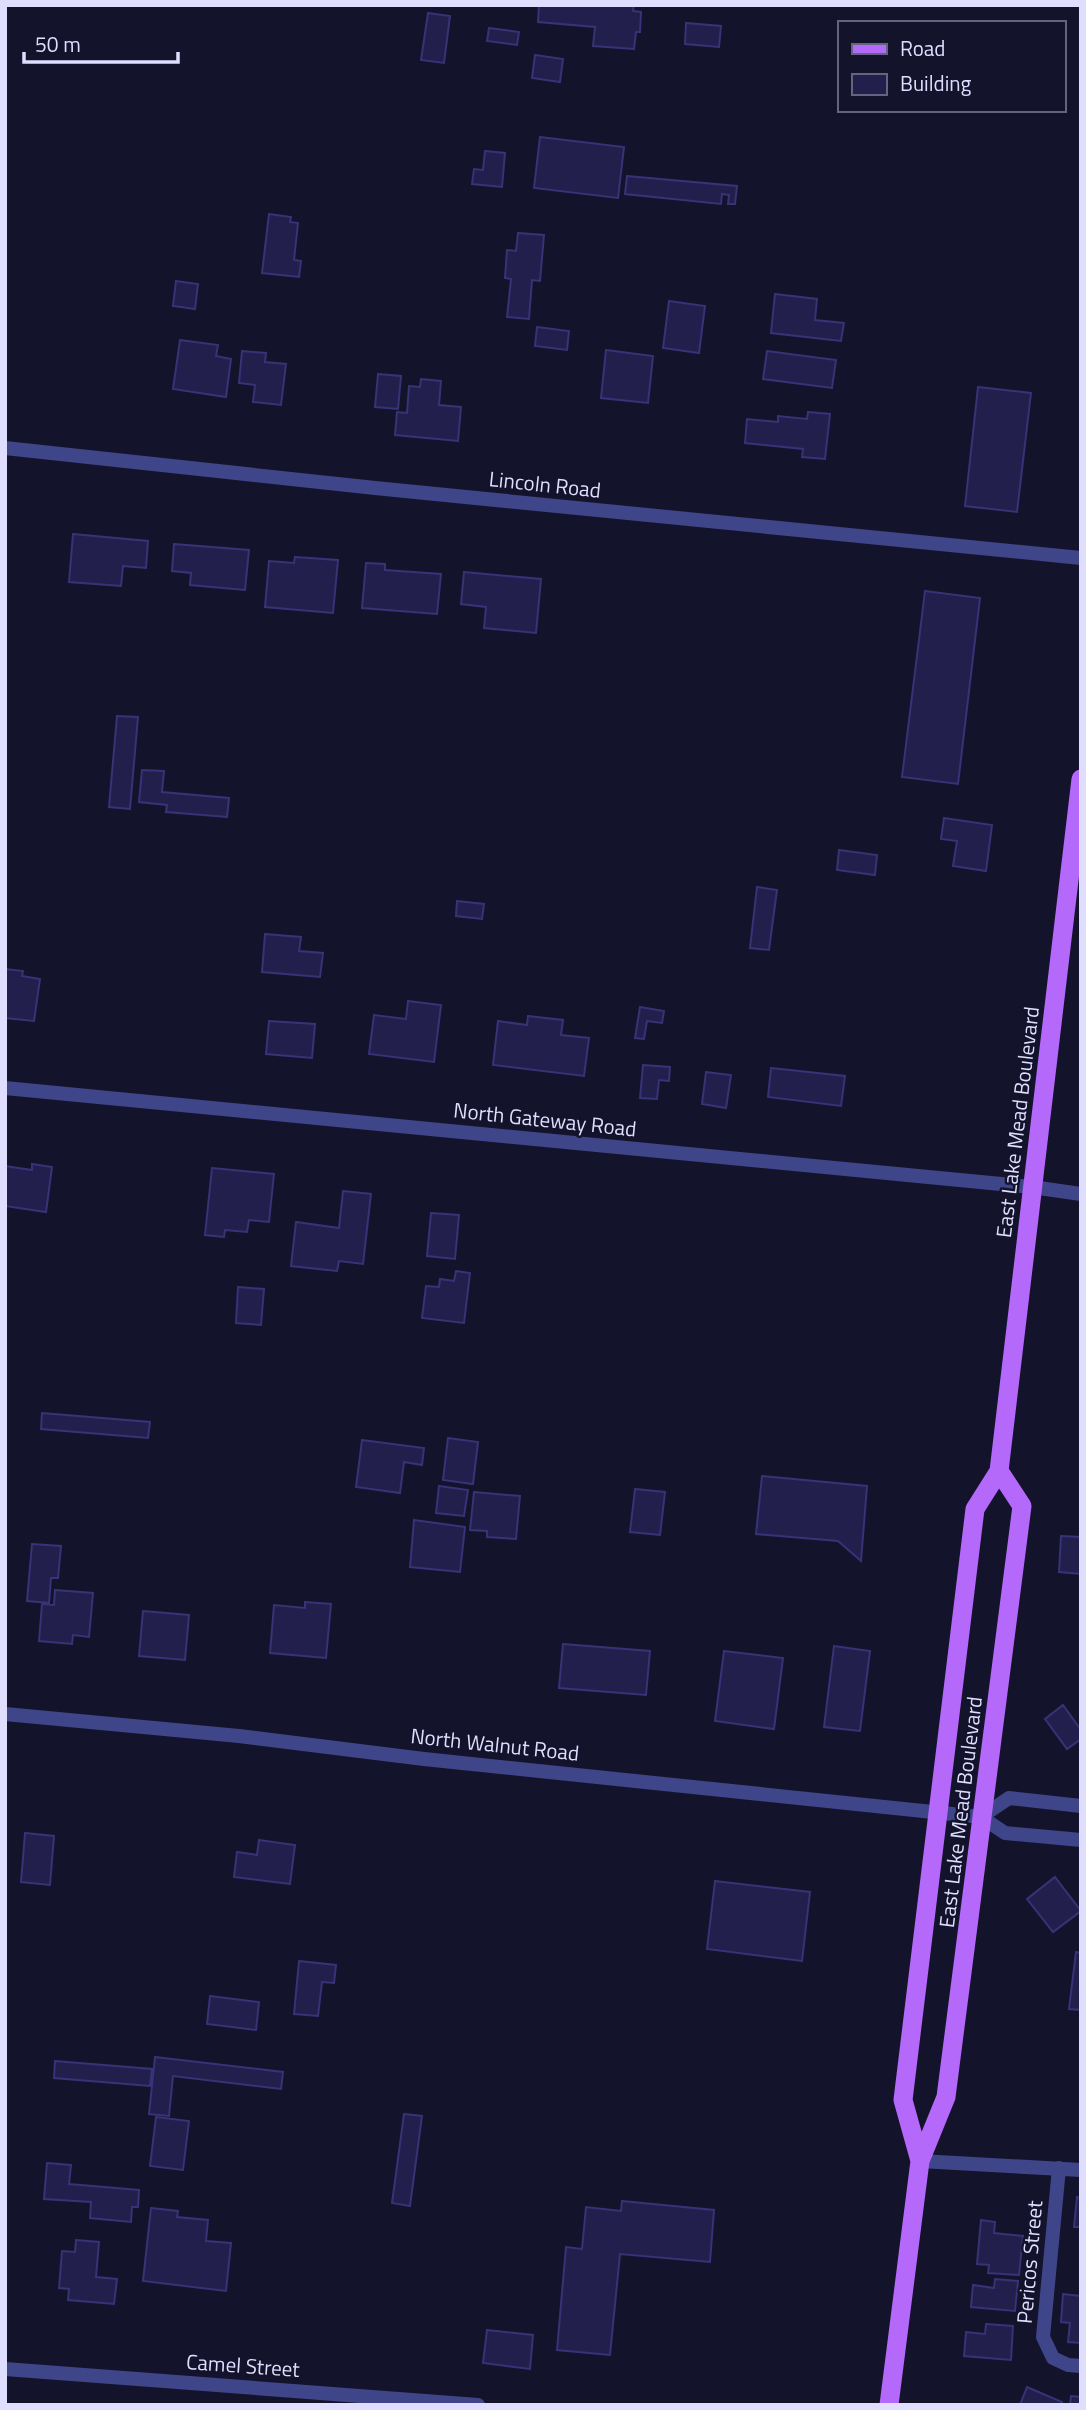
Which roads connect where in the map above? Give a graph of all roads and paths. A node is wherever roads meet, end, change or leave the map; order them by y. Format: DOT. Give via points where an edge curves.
graph roads {
  1 [pos="5,448"];
  2 [pos="1081,558"];
  3 [pos="1081,779"];
  4 [pos="5,1088"];
  5 [pos="1032,1187"];
  6 [pos="1081,1194"];
  7 [pos="999,1471"];
  8 [pos="5,1714"];
  9 [pos="1081,1806"];
  10 [pos="938,1814"];
  11 [pos="981,1817"];
  12 [pos="1081,1840"];
  13 [pos="920,2161"];
  14 [pos="1059,2168"];
  15 [pos="1081,2170"];
  16 [pos="1081,2367"];
  17 [pos="5,2369"];
  18 [pos="478,2405"];
  19 [pos="889,2405"];
  1 -- 2 [label="street, Lincoln Road"];
  3 -- 5 [label="main road, East Lake Mead Boulevard"];
  4 -- 5 [label="street, North Gateway Road"];
  5 -- 6 [label="street, North Gateway Road"];
  5 -- 7 [label="main road, East Lake Mead Boulevard"];
  7 -- 10 [label="main road, East Lake Mead Boulevard" via="975,1509"];
  7 -- 11 [label="main road, East Lake Mead Boulevard" via="1022,1506"];
  8 -- 10 [label="street, North Walnut Road"];
  9 -- 11 [label="street" via="1009,1798"];
  10 -- 11 [label="street, North Walnut Road"];
  10 -- 13 [label="main road, East Lake Mead Boulevard" via="903,2100"];
  11 -- 12 [label="street, North Walnut Road" via="1004,1833"];
  11 -- 13 [label="main road, East Lake Mead Boulevard" via="946,2097"];
  13 -- 14 [label="street"];
  13 -- 19 [label="main road, East Lake Mead Boulevard"];
  14 -- 15 [label="street"];
  14 -- 16 [label="street, Pericos Street" via="1043,2337 1053,2358"];
  17 -- 18 [label="street, Camel Street"];
}
